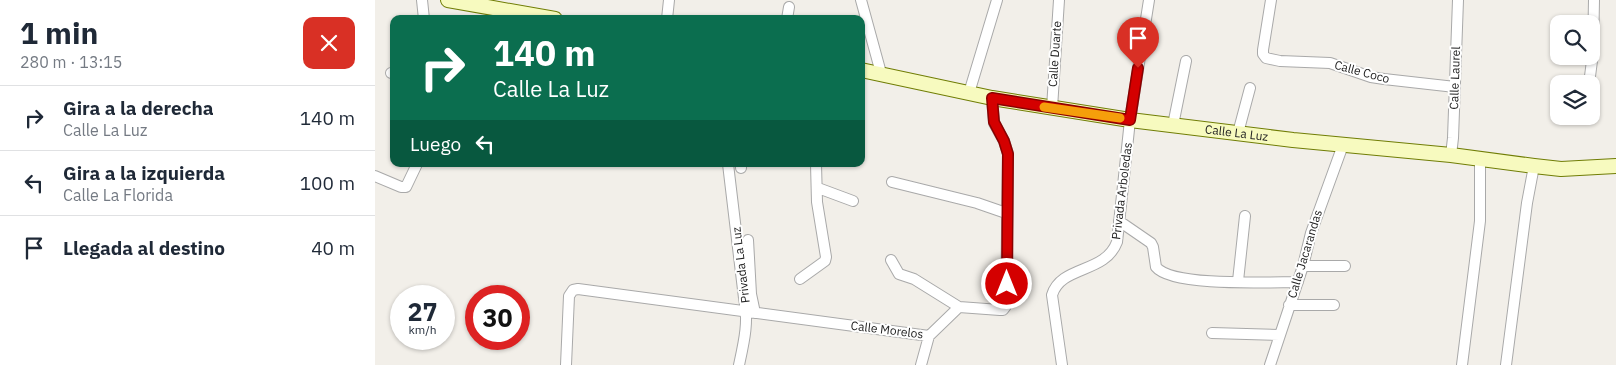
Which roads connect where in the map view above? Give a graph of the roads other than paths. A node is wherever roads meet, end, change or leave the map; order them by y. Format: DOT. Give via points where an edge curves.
graph roads {
  1 [pos="422,0"];
  2 [pos="669,0"];
  3 [pos="861,0"];
  4 [pos="997,0"];
  5 [pos="1059,0"];
  6 [pos="1149,0"];
  7 [pos="1271,0"];
  8 [pos="1458,0"];
  9 [pos="1594,0"];
  10 [pos="454,1"];
  11 [pos="789,7"];
  12 [pos="424,15"];
  13 [pos="533,15"];
  14 [pos="667,15"];
  15 [pos="788,15"];
  16 [pos="1186,62"];
  17 [pos="865,71"];
  18 [pos="881,73"];
  19 [pos="1590,75"];
  20 [pos="1455,87"];
  21 [pos="1251,88"];
  22 [pos="969,93"];
  23 [pos="999,99"];
  24 [pos="1046,107"];
  25 [pos="1130,120"];
  26 [pos="1173,125"];
  27 [pos="1238,133"];
  28 [pos="1343,145"];
  29 [pos="1451,155"];
  30 [pos="1480,159"];
  31 [pos="1534,166"];
  32 [pos="1616,166"];
  33 [pos="416,167"];
  34 [pos="728,167"];
  35 [pos="816,167"];
  36 [pos="375,176"];
  37 [pos="893,182"];
  38 [pos="818,188"];
  39 [pos="853,202"];
  40 [pos="1006,213"];
  41 [pos="1245,216"];
  42 [pos="1119,221"];
  43 [pos="748,240"];
  44 [pos="891,260"];
  45 [pos="1303,266"];
  46 [pos="1345,266"];
  47 [pos="800,278"];
  48 [pos="1238,281"];
  49 [pos="1298,282"];
  50 [pos="1289,305"];
  51 [pos="1334,305"];
  52 [pos="959,307"];
  53 [pos="751,313"];
  54 [pos="1212,334"];
  55 [pos="1279,335"];
  56 [pos="929,336"];
  57 [pos="566,365"];
  58 [pos="739,365"];
  59 [pos="921,365"];
  60 [pos="1062,365"];
  61 [pos="1270,365"];
  62 [pos="1463,365"];
  63 [pos="1506,365"];
  1 -- 12 [label="street"];
  2 -- 14 [label="street"];
  3 -- 18 [label="street"];
  4 -- 22 [label="street"];
  5 -- 24 [label="street, Calle Duarte"];
  6 -- 25 [label="street, Privada Arboledas"];
  7 -- 20 [label="street, Calle Coco" via="1263,50 1269,59 1330,63 1371,77"];
  8 -- 20 [label="street, Calle Laurel"];
  9 -- 19 [label="street"];
  10 -- 13 [label="street"];
  11 -- 15 [label="street"];
  16 -- 26 [label="street"];
  17 -- 18 [label="street, Calle La Luz"];
  18 -- 22 [label="street, Calle La Luz"];
  20 -- 29 [label="street, Calle Laurel"];
  21 -- 27 [label="street"];
  22 -- 23 [label="street, Calle La Luz"];
  23 -- 24 [label="street, Calle La Luz"];
  23 -- 40 [label="street" via="994,122 1008,154"];
  24 -- 25 [label="street, Calle La Luz"];
  25 -- 26 [label="street, Calle La Luz"];
  25 -- 42 [label="street, Privada Arboledas"];
  26 -- 27 [label="street, Calle La Luz"];
  27 -- 28 [label="street, Calle La Luz"];
  28 -- 29 [label="street, Calle La Luz"];
  28 -- 45 [label="street, Calle Jacarandas" via="1311,233"];
  29 -- 30 [label="street, Calle La Luz"];
  30 -- 31 [label="street, Calle La Luz"];
  30 -- 62 [label="street" via="1480,221"];
  31 -- 32 [label="street, Calle La Luz"];
  31 -- 63 [label="street"];
  33 -- 36 [label="street" via="407,186 401,187"];
  34 -- 53 [label="street, Privada La Luz" via="744,298"];
  35 -- 38 [label="street"];
  37 -- 40 [label="street"];
  38 -- 39 [label="street"];
  38 -- 47 [label="street" via="825,261"];
  40 -- 52 [label="street" via="1006,306 1003,310"];
  41 -- 48 [label="street"];
  42 -- 48 [label="street" via="1151,244 1156,267 1165,274 1199,281"];
  42 -- 60 [label="street, Privada Arboledas" via="1115,247 1105,260 1060,280 1054,287 1052,295"];
  43 -- 53 [label="street"];
  44 -- 52 [label="street" via="899,274 914,279"];
  45 -- 46 [label="street"];
  45 -- 49 [label="street, Calle Jacarandas"];
  48 -- 49 [label="street"];
  49 -- 50 [label="street, Calle Jacarandas"];
  50 -- 51 [label="street"];
  50 -- 55 [label="street, Calle Jacarandas"];
  52 -- 56 [label="street, Calle Morelos"];
  53 -- 56 [label="street, Calle Morelos"];
  53 -- 57 [label="street, Calle Morelos" via="573,290 569,296"];
  53 -- 58 [label="street, Privada La Luz"];
  54 -- 55 [label="street"];
  55 -- 61 [label="street, Calle Jacarandas"];
  56 -- 59 [label="street"];
}
